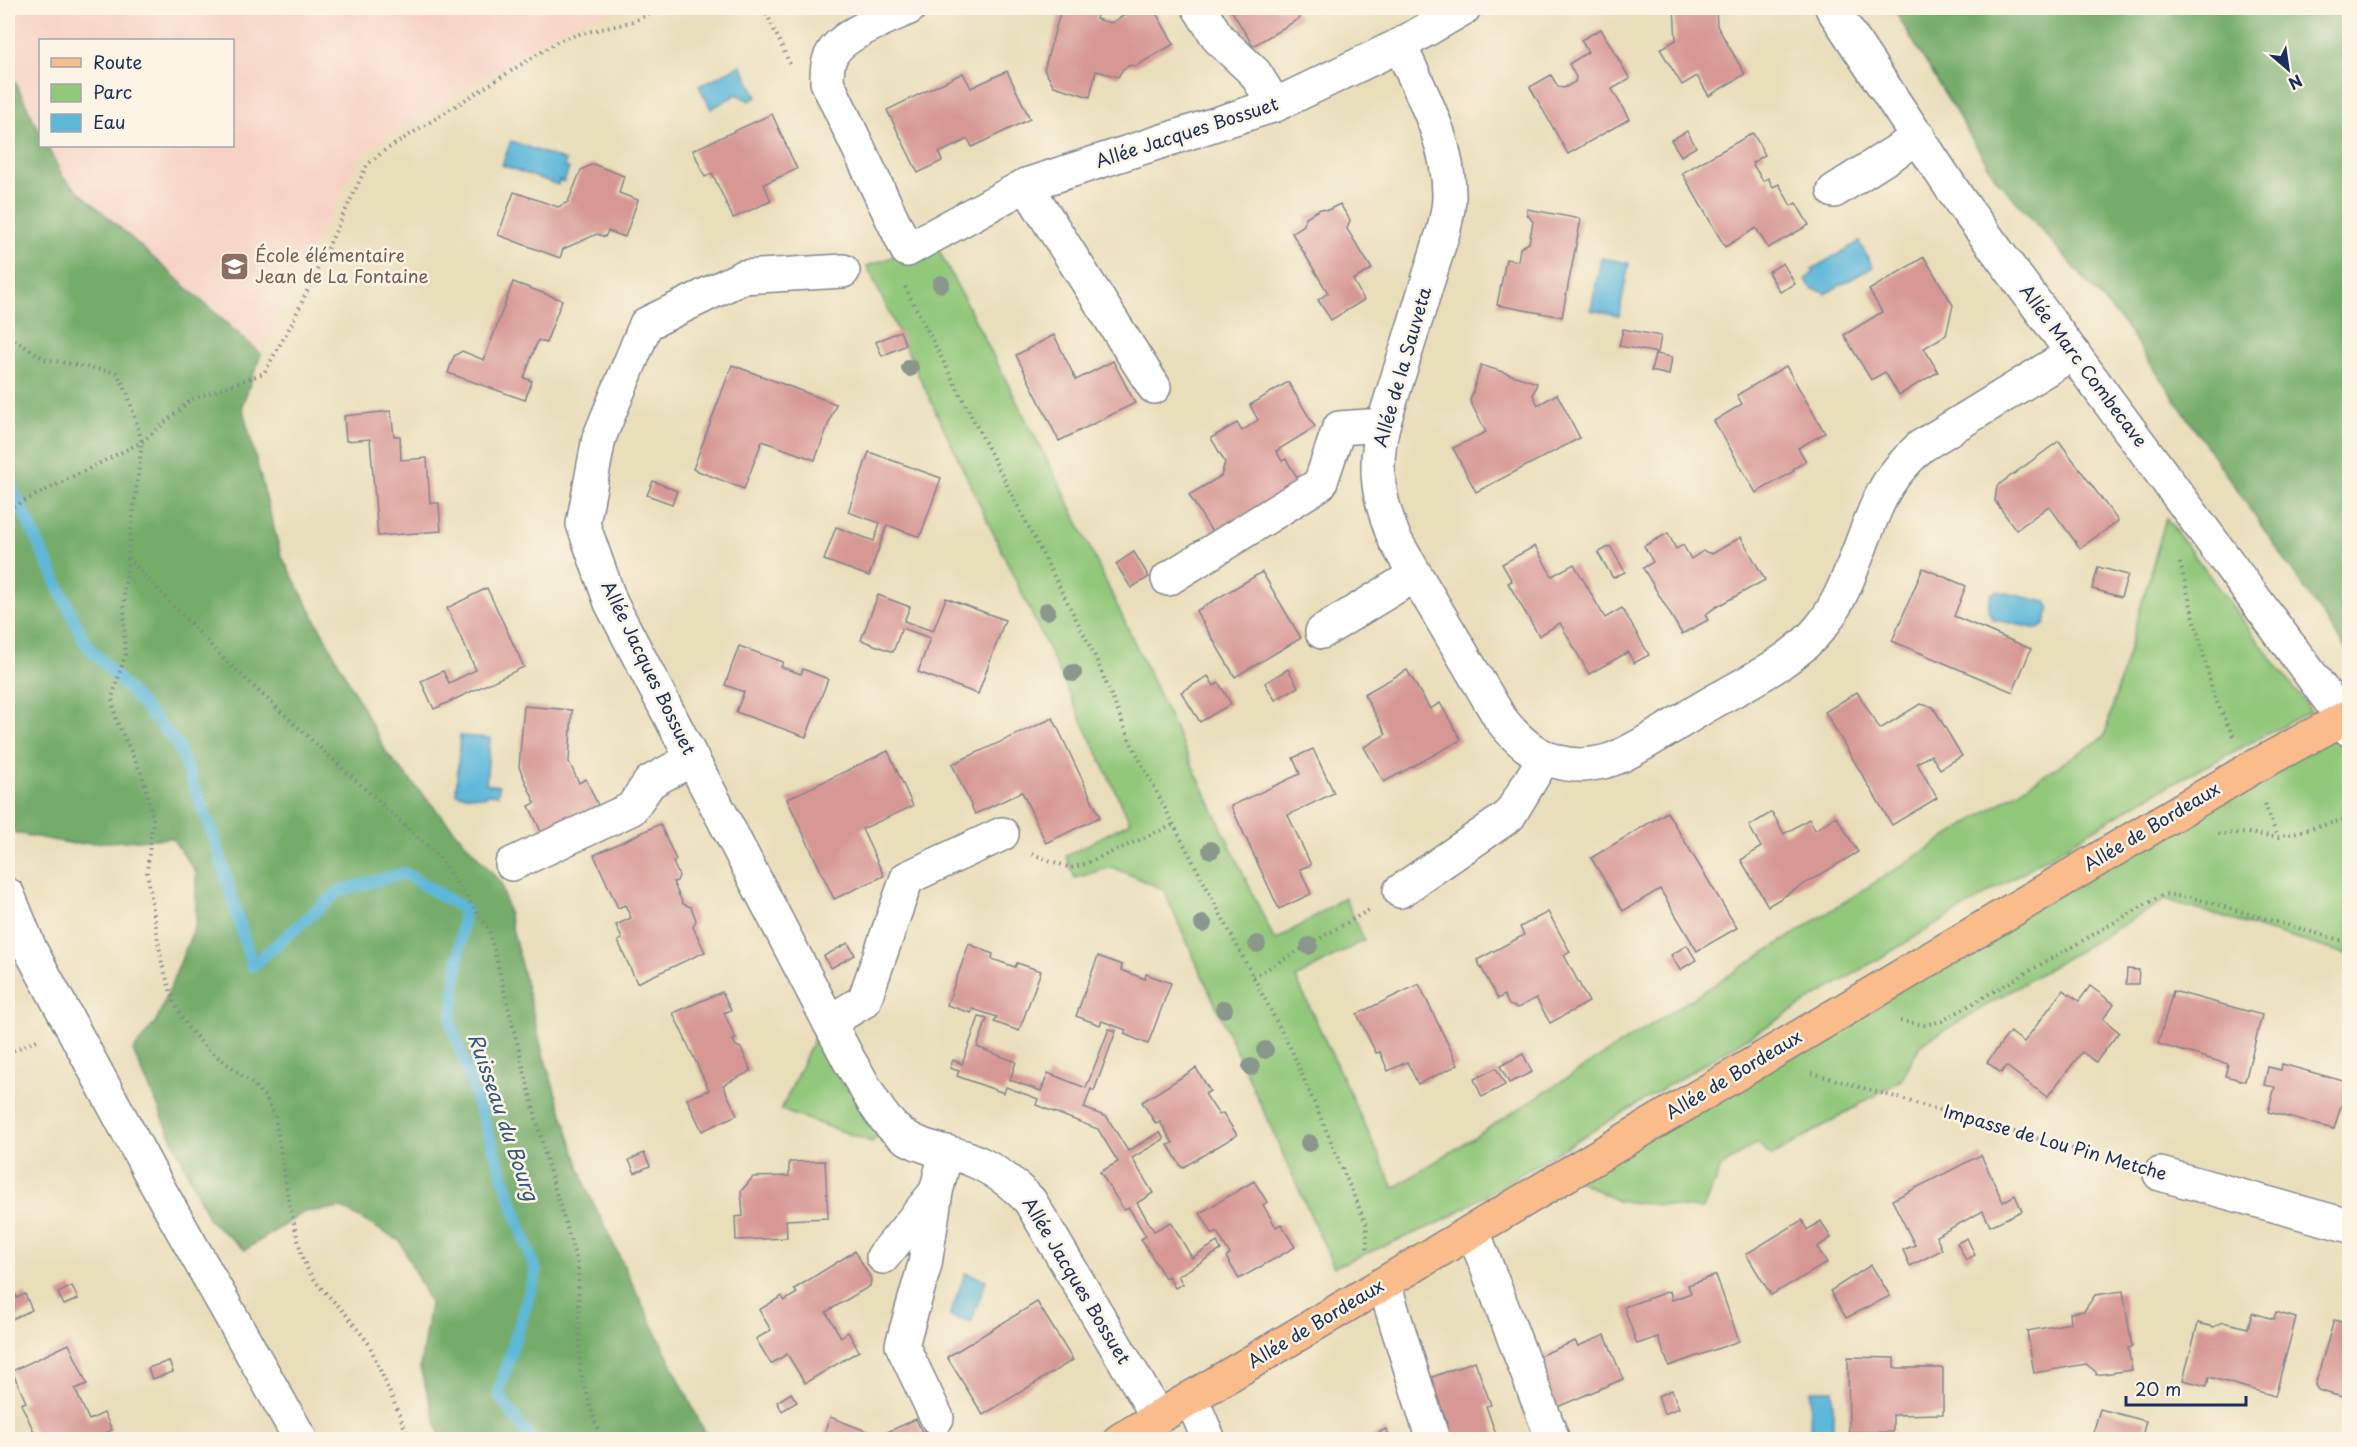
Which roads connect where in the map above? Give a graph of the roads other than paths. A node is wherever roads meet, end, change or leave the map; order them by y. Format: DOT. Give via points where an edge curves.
graph roads {
  1 [pos="909,8"];
  2 [pos="1199,8"];
  3 [pos="1464,8"];
  4 [pos="1832,8"];
  5 [pos="1400,45"];
  6 [pos="1275,105"];
  7 [pos="1919,136"];
  8 [pos="1026,185"];
  9 [pos="1834,191"];
  10 [pos="843,271"];
  11 [pos="2073,353"];
  12 [pos="1154,387"];
  13 [pos="1383,425"];
  14 [pos="1416,575"];
  15 [pos="1168,579"];
  16 [pos="1322,632"];
  17 [pos="2347,722"];
  18 [pos="1544,758"];
  19 [pos="692,759"];
  20 [pos="1002,834"];
  21 [pos="512,864"];
  22 [pos="1400,891"];
  23 [pos="8,895"];
  24 [pos="829,1022"];
  25 [pos="946,1152"];
  26 [pos="2160,1174"];
  27 [pos="936,1192"];
  28 [pos="2349,1226"];
  29 [pos="1473,1231"];
  30 [pos="883,1257"];
  31 [pos="1374,1291"];
  32 [pos="1191,1398"];
  33 [pos="1158,1417"];
  34 [pos="937,1418"];
  35 [pos="301,1440"];
  36 [pos="1120,1440"];
  37 [pos="1209,1440"];
  38 [pos="1433,1440"];
  39 [pos="1553,1440"];
  1 -- 8 [label="street, Allée Jacques Bossuet" via="837,46 831,54 827,82 904,264"];
  2 -- 6 [label="street" via="1219,39 1255,73"];
  3 -- 5 [label="street, Allée Jacques Bossuet"];
  4 -- 7 [label="street, Allée Marc Combecave"];
  5 -- 6 [label="street, Allée Jacques Bossuet"];
  5 -- 13 [label="street, Allée de la Sauveta" via="1438,131 1446,156 1450,199"];
  6 -- 8 [label="street, Allée Jacques Bossuet"];
  7 -- 9 [label="street"];
  7 -- 11 [label="street, Allée Marc Combecave" via="1960,201"];
  8 -- 12 [label="street"];
  10 -- 19 [label="street, Allée Jacques Bossuet" via="742,277 646,324 599,438 583,524 611,603"];
  11 -- 17 [label="street, Allée Marc Combecave"];
  11 -- 18 [label="street, Allée de la Sauveta" via="1920,447 1901,467 1884,491 1833,610 1796,653 1617,758 1581,765"];
  13 -- 14 [label="street, Allée de la Sauveta" via="1377,452 1383,510"];
  13 -- 15 [label="street" via="1339,428 1320,484"];
  14 -- 16 [label="street"];
  14 -- 18 [label="street, Allée de la Sauveta" via="1500,718 1526,748"];
  17 -- 29 [label="main road, Allée de Bordeaux" via="2250,769"];
  18 -- 22 [label="street" via="1509,816"];
  19 -- 21 [label="street" via="650,782 631,809"];
  19 -- 24 [label="street, Allée Jacques Bossuet"];
  20 -- 24 [label="street" via="907,878 864,1001"];
  23 -- 35 [label="street" via="30,949 154,1180"];
  24 -- 25 [label="street, Allée Jacques Bossuet" via="888,1123 927,1147"];
  25 -- 27 [label="street"];
  25 -- 33 [label="street, Allée Jacques Bossuet" via="1000,1174 1030,1201"];
  26 -- 28 [label="street, Impasse de Lou Pin Metche"];
  27 -- 30 [label="street"];
  27 -- 34 [label="street" via="925,1264 902,1345"];
  29 -- 31 [label="main road, Allée de Bordeaux"];
  29 -- 39 [label="street"];
  31 -- 32 [label="main road, Allée de Bordeaux"];
  31 -- 38 [label="street"];
  32 -- 33 [label="main road, Allée de Bordeaux"];
  32 -- 37 [label="street"];
  33 -- 36 [label="main road, Allée de Bordeaux"];
}
